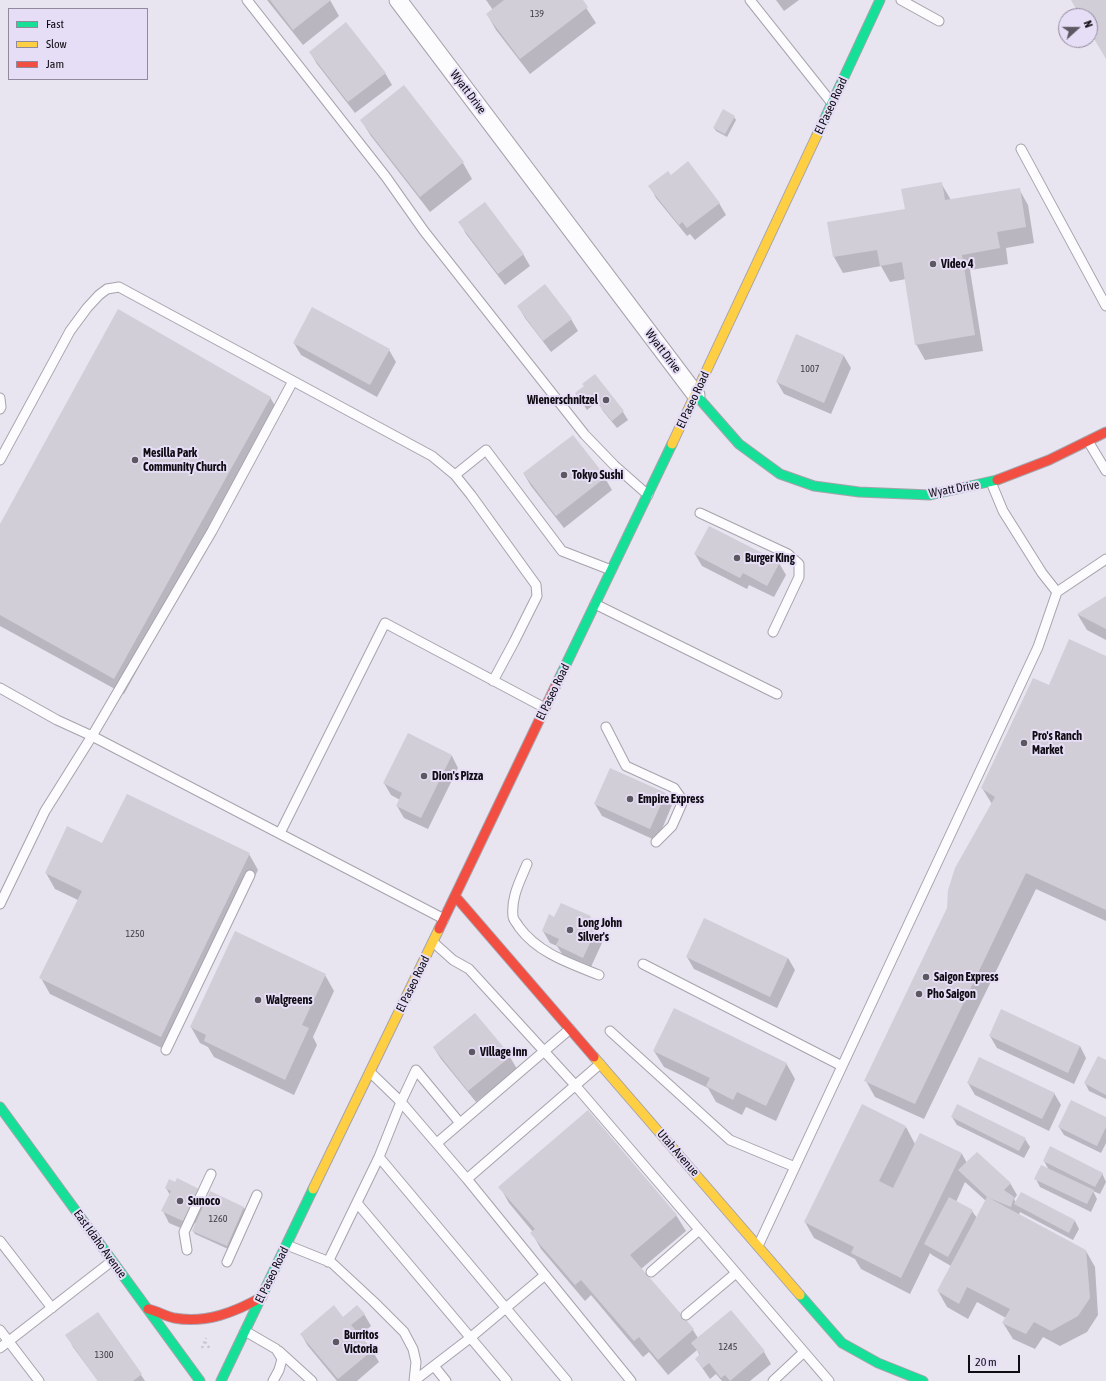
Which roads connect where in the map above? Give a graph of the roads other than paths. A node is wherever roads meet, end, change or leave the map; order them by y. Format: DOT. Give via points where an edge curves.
graph roads {
  1 [pos="247,0"];
  2 [pos="398,0"];
  3 [pos="750,0"];
  4 [pos="880,0"];
  5 [pos="901,0"];
  6 [pos="940,21"];
  7 [pos="832,103"];
  8 [pos="1021,149"];
  9 [pos="1106,306"];
  10 [pos="293,381"];
  11 [pos="696,395"];
  12 [pos="0,398"];
  13 [pos="0,409"];
  14 [pos="1106,432"];
  15 [pos="1088,441"];
  16 [pos="0,460"];
  17 [pos="1106,471"];
  18 [pos="454,475"];
  19 [pos="991,482"];
  20 [pos="648,495"];
  21 [pos="700,514"];
  22 [pos="1106,559"];
  23 [pos="612,570"];
  24 [pos="1057,592"];
  25 [pos="595,604"];
  26 [pos="773,632"];
  27 [pos="493,681"];
  28 [pos="0,688"];
  29 [pos="776,694"];
  30 [pos="545,708"];
  31 [pos="606,727"];
  32 [pos="92,736"];
  33 [pos="280,833"];
  34 [pos="656,842"];
  35 [pos="528,864"];
  36 [pos="250,875"];
  37 [pos="455,896"];
  38 [pos="0,904"];
  39 [pos="444,919"];
  40 [pos="433,942"];
  41 [pos="643,964"];
  42 [pos="599,975"];
  43 [pos="570,1029"];
  44 [pos="610,1031"];
  45 [pos="166,1050"];
  46 [pos="544,1051"];
  47 [pos="600,1064"];
  48 [pos="842,1066"];
  49 [pos="370,1072"];
  50 [pos="575,1085"];
  51 [pos="401,1102"];
  52 [pos="0,1108"];
  53 [pos="460,1123"];
  54 [pos="437,1143"];
  55 [pos="379,1157"];
  56 [pos="795,1167"];
  57 [pos="211,1174"];
  58 [pos="467,1179"];
  59 [pos="257,1195"];
  60 [pos="357,1203"];
  61 [pos="699,1230"];
  62 [pos="0,1241"];
  63 [pos="287,1245"];
  64 [pos="758,1246"];
  65 [pos="187,1250"];
  66 [pos="112,1261"];
  67 [pos="227,1262"];
  68 [pos="328,1262"];
  69 [pos="651,1272"];
  70 [pos="736,1273"];
  71 [pos="545,1275"];
  72 [pos="262,1297"];
  73 [pos="506,1307"];
  74 [pos="52,1308"];
  75 [pos="148,1309"];
  76 [pos="686,1315"];
  77 [pos="0,1330"];
  78 [pos="245,1331"];
  79 [pos="470,1338"];
  80 [pos="8,1342"];
  81 [pos="0,1348"];
  82 [pos="276,1349"];
  83 [pos="804,1352"];
  84 [pos="434,1366"];
  85 [pos="38,1381"];
  86 [pos="200,1381"];
  87 [pos="221,1381"];
  88 [pos="273,1381"];
  89 [pos="312,1381"];
  90 [pos="446,1381"];
  91 [pos="507,1381"];
  92 [pos="567,1381"];
  93 [pos="631,1381"];
  94 [pos="773,1381"];
  95 [pos="829,1381"];
  96 [pos="923,1381"];
  1 -- 20 [label="lane" via="585,435"];
  2 -- 11 [label="street, Wyatt Drive"];
  3 -- 7 [label="lane"];
  4 -- 7 [label="main road, El Paseo Road"];
  5 -- 6 [label="lane"];
  7 -- 11 [label="main road, El Paseo Road"];
  8 -- 9 [label="lane"];
  10 -- 16 [label="lane" via="119,287 107,289 87,308 70,330"];
  10 -- 18 [label="lane" via="432,456"];
  10 -- 32 [label="lane" via="212,531"];
  11 -- 19 [label="main road, Wyatt Drive" via="739,444 780,474 814,486 859,492 930,495"];
  11 -- 20 [label="main road, El Paseo Road"];
  12 -- 13 [label="lane"];
  14 -- 15 [label="main road, Wyatt Drive"];
  15 -- 17 [label="lane"];
  15 -- 19 [label="main road, Wyatt Drive" via="1049,460"];
  18 -- 23 [label="lane" via="486,450 562,550"];
  18 -- 27 [label="lane" via="536,585 536,596"];
  19 -- 24 [label="lane" via="1003,511"];
  20 -- 23 [label="main road, El Paseo Road"];
  21 -- 26 [label="lane" via="788,554 798,564 799,577"];
  22 -- 24 [label="lane"];
  23 -- 25 [label="main road, El Paseo Road"];
  24 -- 48 [label="lane" via="1038,647"];
  25 -- 29 [label="lane"];
  25 -- 30 [label="main road, El Paseo Road"];
  27 -- 30 [label="lane"];
  27 -- 33 [label="lane" via="385,623"];
  28 -- 32 [label="lane" via="57,720"];
  30 -- 37 [label="main road, El Paseo Road"];
  31 -- 34 [label="lane" via="626,766 674,788 683,801 672,826"];
  32 -- 33 [label="lane"];
  32 -- 38 [label="lane" via="45,811"];
  33 -- 39 [label="lane"];
  35 -- 42 [label="lane" via="514,897 513,918 524,934 540,948"];
  36 -- 45 [label="lane"];
  37 -- 39 [label="main road, El Paseo Road"];
  37 -- 43 [label="main road, Utah Avenue"];
  39 -- 40 [label="main road, El Paseo Road"];
  40 -- 46 [label="lane" via="453,960 469,969"];
  40 -- 49 [label="main road, El Paseo Road"];
  41 -- 48 [label="lane"];
  43 -- 46 [label="lane"];
  43 -- 47 [label="main road, Utah Avenue"];
  44 -- 56 [label="lane" via="730,1140"];
  46 -- 50 [label="lane"];
  46 -- 53 [label="lane"];
  47 -- 50 [label="lane"];
  47 -- 64 [label="main road, Utah Avenue"];
  48 -- 56 [label="lane"];
  49 -- 51 [label="lane"];
  49 -- 63 [label="main road, El Paseo Road"];
  50 -- 58 [label="lane"];
  50 -- 61 [label="lane"];
  51 -- 53 [label="lane" via="416,1070"];
  51 -- 54 [label="lane"];
  51 -- 55 [label="lane"];
  52 -- 66 [label="main road, East Idaho Avenue"];
  53 -- 54 [label="lane"];
  54 -- 58 [label="lane"];
  55 -- 60 [label="lane"];
  55 -- 73 [label="lane"];
  56 -- 64 [label="lane"];
  57 -- 65 [label="lane" via="184,1232"];
  58 -- 71 [label="lane"];
  59 -- 67 [label="lane"];
  60 -- 68 [label="lane"];
  60 -- 79 [label="lane"];
  61 -- 69 [label="lane"];
  61 -- 70 [label="lane"];
  62 -- 74 [label="lane"];
  63 -- 68 [label="lane"];
  63 -- 72 [label="main road, El Paseo Road"];
  64 -- 96 [label="main road, Utah Avenue" via="842,1343 878,1363"];
  66 -- 74 [label="lane"];
  66 -- 75 [label="main road, East Idaho Avenue"];
  68 -- 84 [label="lane" via="404,1332 414,1349 414,1381"];
  70 -- 76 [label="lane"];
  70 -- 83 [label="lane"];
  71 -- 73 [label="lane"];
  71 -- 93 [label="lane"];
  72 -- 75 [label="main road" via="224,1315 202,1320 172,1317"];
  72 -- 78 [label="main road, El Paseo Road"];
  73 -- 79 [label="lane"];
  73 -- 92 [label="lane"];
  74 -- 80 [label="lane"];
  75 -- 86 [label="main road, East Idaho Avenue"];
  77 -- 80 [label="lane"];
  78 -- 82 [label="lane"];
  78 -- 87 [label="main road, El Paseo Road"];
  79 -- 84 [label="lane"];
  79 -- 91 [label="lane"];
  80 -- 81 [label="lane"];
  80 -- 85 [label="lane"];
  82 -- 88 [label="lane" via="282,1359"];
  82 -- 89 [label="lane"];
  83 -- 94 [label="lane"];
  83 -- 95 [label="lane"];
  84 -- 90 [label="lane"];
}
